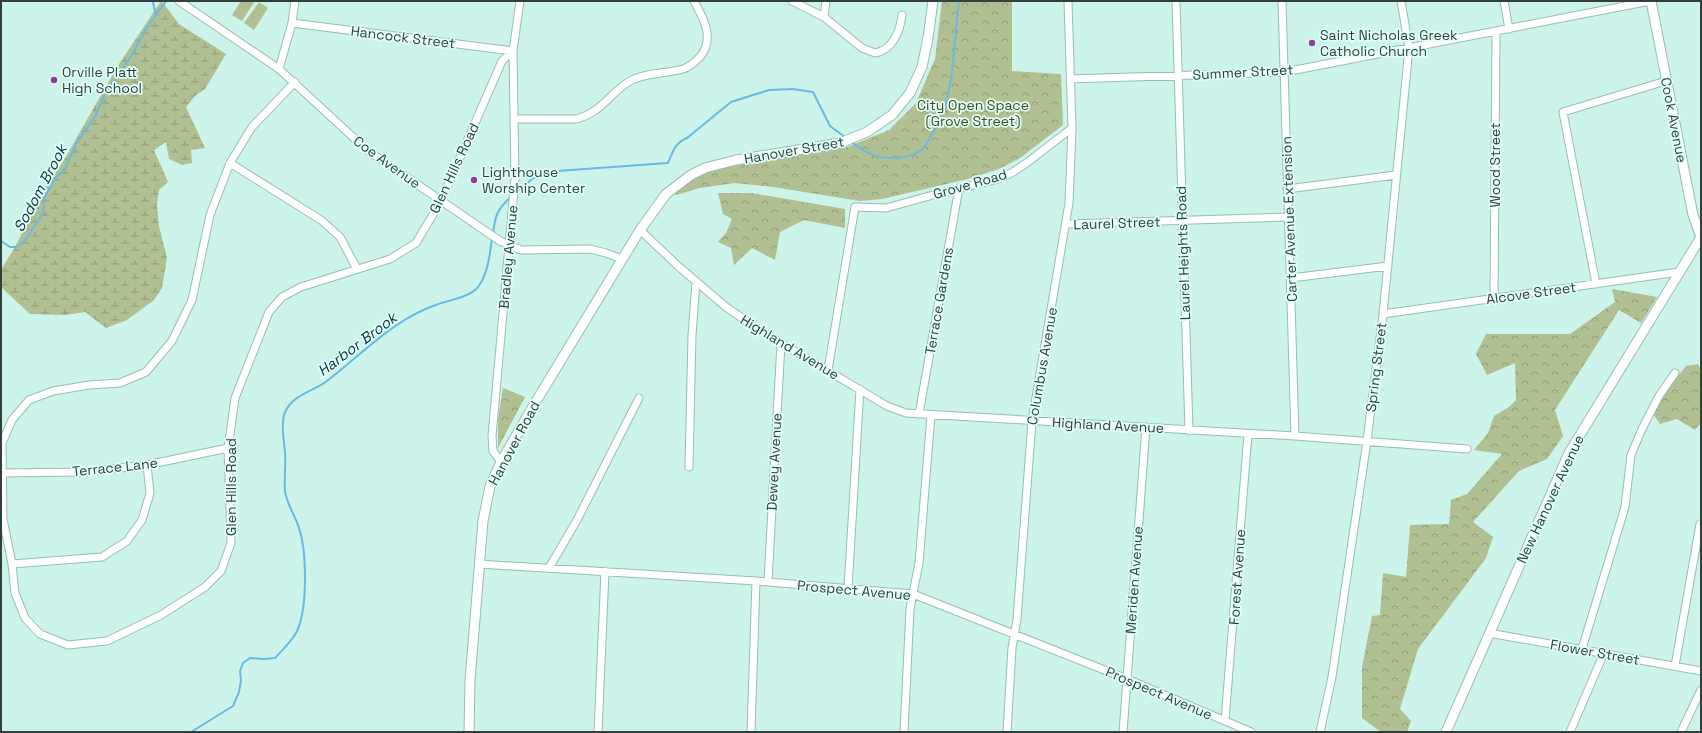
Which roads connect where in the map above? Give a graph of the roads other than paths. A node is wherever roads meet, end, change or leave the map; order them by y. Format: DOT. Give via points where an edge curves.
graph roads {
  1 [pos="179,1"];
  2 [pos="295,1"];
  3 [pos="520,1"];
  4 [pos="694,1"];
  5 [pos="792,1"];
  6 [pos="826,1"];
  7 [pos="933,1"];
  8 [pos="1068,1"];
  9 [pos="1176,1"];
  10 [pos="1282,1"];
  11 [pos="1401,1"];
  12 [pos="1504,1"];
  13 [pos="1650,1"];
  14 [pos="902,15"];
  15 [pos="824,17"];
  16 [pos="292,23"];
  17 [pos="1509,29"];
  18 [pos="1496,32"];
  19 [pos="1410,48"];
  20 [pos="513,51"];
  21 [pos="280,68"];
  22 [pos="1285,72"];
  23 [pos="1178,75"];
  24 [pos="1070,78"];
  25 [pos="1666,81"];
  26 [pos="295,82"];
  27 [pos="515,119"];
  28 [pos="1072,128"];
  29 [pos="230,163"];
  30 [pos="1396,175"];
  31 [pos="959,188"];
  32 [pos="1287,189"];
  33 [pos="441,201"];
  34 [pos="1288,216"];
  35 [pos="1182,221"];
  36 [pos="1067,224"];
  37 [pos="640,230"];
  38 [pos="1701,237"];
  39 [pos="510,246"];
  40 [pos="622,259"];
  41 [pos="1388,266"];
  42 [pos="357,270"];
  43 [pos="1679,272"];
  44 [pos="1291,278"];
  45 [pos="696,282"];
  46 [pos="1596,284"];
  47 [pos="1494,298"];
  48 [pos="1383,314"];
  49 [pos="781,343"];
  50 [pos="828,370"];
  51 [pos="1675,373"];
  52 [pos="860,389"];
  53 [pos="639,398"];
  54 [pos="919,414"];
  55 [pos="931,415"];
  56 [pos="1032,421"];
  57 [pos="1146,427"];
  58 [pos="1189,430"];
  59 [pos="1248,434"];
  60 [pos="1295,436"];
  61 [pos="1367,441"];
  62 [pos="228,448"];
  63 [pos="1467,449"];
  64 [pos="501,462"];
  65 [pos="147,465"];
  66 [pos="690,467"];
  67 [pos="2,473"];
  68 [pos="1700,524"];
  69 [pos="12,564"];
  70 [pos="479,564"];
  71 [pos="549,568"];
  72 [pos="605,572"];
  73 [pos="756,581"];
  74 [pos="768,582"];
  75 [pos="848,588"];
  76 [pos="914,594"];
  77 [pos="1489,633"];
  78 [pos="1014,634"];
  79 [pos="1582,649"];
  80 [pos="1604,653"];
  81 [pos="1675,666"];
  82 [pos="1701,671"];
  83 [pos="1127,679"];
  84 [pos="1701,690"];
  85 [pos="1225,720"];
  86 [pos="469,732"];
  87 [pos="598,732"];
  88 [pos="751,732"];
  89 [pos="904,732"];
  90 [pos="1007,732"];
  91 [pos="1122,732"];
  92 [pos="1251,732"];
  93 [pos="1320,732"];
  94 [pos="1446,732"];
  95 [pos="1570,732"];
  96 [pos="1681,732"];
  1 -- 21 [label="street, Coe Avenue"];
  2 -- 16 [label="street"];
  3 -- 20 [label="street, Bradley Avenue"];
  4 -- 27 [label="street" via="702,14 708,34 705,50 690,66 638,77 623,86 593,113 584,116"];
  5 -- 15 [label="street"];
  6 -- 15 [label="street"];
  7 -- 37 [label="main road, Hanover Street" via="926,54 917,81 892,114 867,132 847,140 705,168 666,194"];
  8 -- 24 [label="street, Columbus Avenue"];
  9 -- 23 [label="street, Laurel Heights Road"];
  10 -- 22 [label="street, Carter Avenue Extension"];
  11 -- 19 [label="street, Spring Street"];
  12 -- 17 [label="street"];
  13 -- 17 [label="street, Summer Street"];
  13 -- 25 [label="main road, Cook Avenue"];
  14 -- 15 [label="street" via="900,29 892,42 885,50 874,53 862,48"];
  16 -- 20 [label="street, Hancock Street"];
  16 -- 21 [label="street"];
  17 -- 18 [label="street, Summer Street"];
  18 -- 19 [label="street, Summer Street"];
  18 -- 47 [label="street, Wood Street"];
  19 -- 22 [label="street, Summer Street"];
  19 -- 30 [label="street, Spring Street"];
  20 -- 27 [label="street, Bradley Avenue"];
  20 -- 33 [label="street, Glen Hills Road" via="502,61"];
  21 -- 26 [label="street, Coe Avenue"];
  22 -- 23 [label="street, Summer Street"];
  22 -- 32 [label="street, Carter Avenue Extension"];
  23 -- 24 [label="street, Summer Street"];
  23 -- 35 [label="street, Laurel Heights Road"];
  24 -- 28 [label="street, Columbus Avenue"];
  25 -- 38 [label="main road, Cook Avenue" via="1693,215"];
  25 -- 46 [label="street" via="1563,112"];
  26 -- 29 [label="street, Glen Hills Road" via="252,127"];
  26 -- 33 [label="street, Coe Avenue" via="367,150"];
  27 -- 39 [label="street, Bradley Avenue" via="516,159"];
  28 -- 31 [label="street, Grove Road" via="1013,172 998,179"];
  28 -- 36 [label="street, Columbus Avenue"];
  29 -- 42 [label="street" via="321,220 340,237"];
  29 -- 67 [label="street, Glen Hills Road" via="210,215 192,300 172,342 146,372 120,383 53,391 30,400 12,420 2,443"];
  30 -- 32 [label="street"];
  30 -- 41 [label="street, Spring Street"];
  31 -- 50 [label="street, Grove Road" via="886,208 856,207"];
  31 -- 54 [label="street, Terrace Gardens"];
  32 -- 34 [label="street, Carter Avenue Extension"];
  33 -- 39 [label="street, Coe Avenue"];
  33 -- 42 [label="street, Glen Hills Road" via="416,243 390,259"];
  34 -- 35 [label="street, Laurel Street"];
  34 -- 44 [label="street, Carter Avenue Extension"];
  35 -- 36 [label="street, Laurel Street"];
  35 -- 58 [label="street, Laurel Heights Road"];
  36 -- 56 [label="street, Columbus Avenue"];
  37 -- 40 [label="main road, Hanover Road"];
  37 -- 45 [label="street, Highland Avenue"];
  38 -- 43 [label="main road, New Hanover Avenue"];
  39 -- 40 [label="street, Coe Avenue" via="526,250 590,249"];
  39 -- 64 [label="street, Bradley Avenue" via="492,436 493,451"];
  40 -- 64 [label="main road, Hanover Road"];
  41 -- 44 [label="street"];
  41 -- 48 [label="street, Spring Street"];
  42 -- 62 [label="street, Glen Hills Road" via="301,287 282,297 269,312 235,398"];
  43 -- 46 [label="street, Alcove Street"];
  43 -- 77 [label="main road, New Hanover Avenue" via="1568,453"];
  44 -- 60 [label="street, Carter Avenue Extension"];
  45 -- 49 [label="street, Highland Avenue" via="726,307"];
  45 -- 66 [label="street" via="692,335"];
  46 -- 47 [label="street, Alcove Street"];
  47 -- 48 [label="street, Alcove Street"];
  48 -- 61 [label="street, Spring Street"];
  49 -- 50 [label="street, Highland Avenue"];
  49 -- 74 [label="street, Dewey Avenue"];
  50 -- 52 [label="street, Highland Avenue"];
  51 -- 79 [label="street" via="1642,429 1633,452 1625,507"];
  52 -- 54 [label="street, Highland Avenue" via="896,410"];
  52 -- 75 [label="street"];
  53 -- 71 [label="street" via="577,520"];
  54 -- 55 [label="street, Highland Avenue"];
  55 -- 56 [label="street, Highland Avenue"];
  55 -- 76 [label="street" via="919,563"];
  56 -- 57 [label="street, Highland Avenue"];
  56 -- 78 [label="street, Columbus Avenue"];
  57 -- 58 [label="street, Highland Avenue"];
  57 -- 83 [label="street, Meriden Avenue"];
  58 -- 59 [label="street, Highland Avenue"];
  59 -- 60 [label="street, Highland Avenue"];
  59 -- 85 [label="street, Forest Avenue"];
  60 -- 61 [label="street, Highland Avenue"];
  61 -- 63 [label="street, Highland Avenue"];
  61 -- 93 [label="street, Spring Street" via="1332,677"];
  62 -- 65 [label="street, Terrace Lane"];
  62 -- 69 [label="street, Glen Hills Road" via="231,543 221,571 205,587 161,615 107,641 68,645 40,634 25,618 15,593"];
  64 -- 70 [label="main road, Hanover Road" via="484,508"];
  65 -- 67 [label="street, Terrace Lane" via="84,472"];
  65 -- 69 [label="street" via="150,493 142,520 127,541 102,557"];
  67 -- 69 [label="street, Glen Hills Road" via="3,519"];
  68 -- 81 [label="street"];
  70 -- 71 [label="street, Prospect Avenue"];
  70 -- 86 [label="main road, Hanover Road" via="470,680"];
  71 -- 72 [label="street, Prospect Avenue"];
  72 -- 73 [label="street, Prospect Avenue"];
  72 -- 87 [label="street"];
  73 -- 74 [label="street, Prospect Avenue"];
  73 -- 88 [label="street"];
  74 -- 75 [label="street, Prospect Avenue"];
  75 -- 76 [label="street, Prospect Avenue"];
  76 -- 78 [label="street, Prospect Avenue"];
  76 -- 89 [label="street" via="909,623"];
  77 -- 79 [label="street, Flower Street"];
  77 -- 94 [label="main road, New Hanover Avenue"];
  78 -- 83 [label="street, Prospect Avenue"];
  78 -- 90 [label="street, Columbus Avenue"];
  79 -- 80 [label="street, Flower Street"];
  80 -- 81 [label="street, Flower Street"];
  80 -- 95 [label="street"];
  81 -- 82 [label="street, Flower Street"];
  83 -- 85 [label="street, Prospect Avenue"];
  83 -- 91 [label="street, Meriden Avenue"];
  84 -- 96 [label="street"];
  85 -- 92 [label="street, Prospect Avenue"];
}
